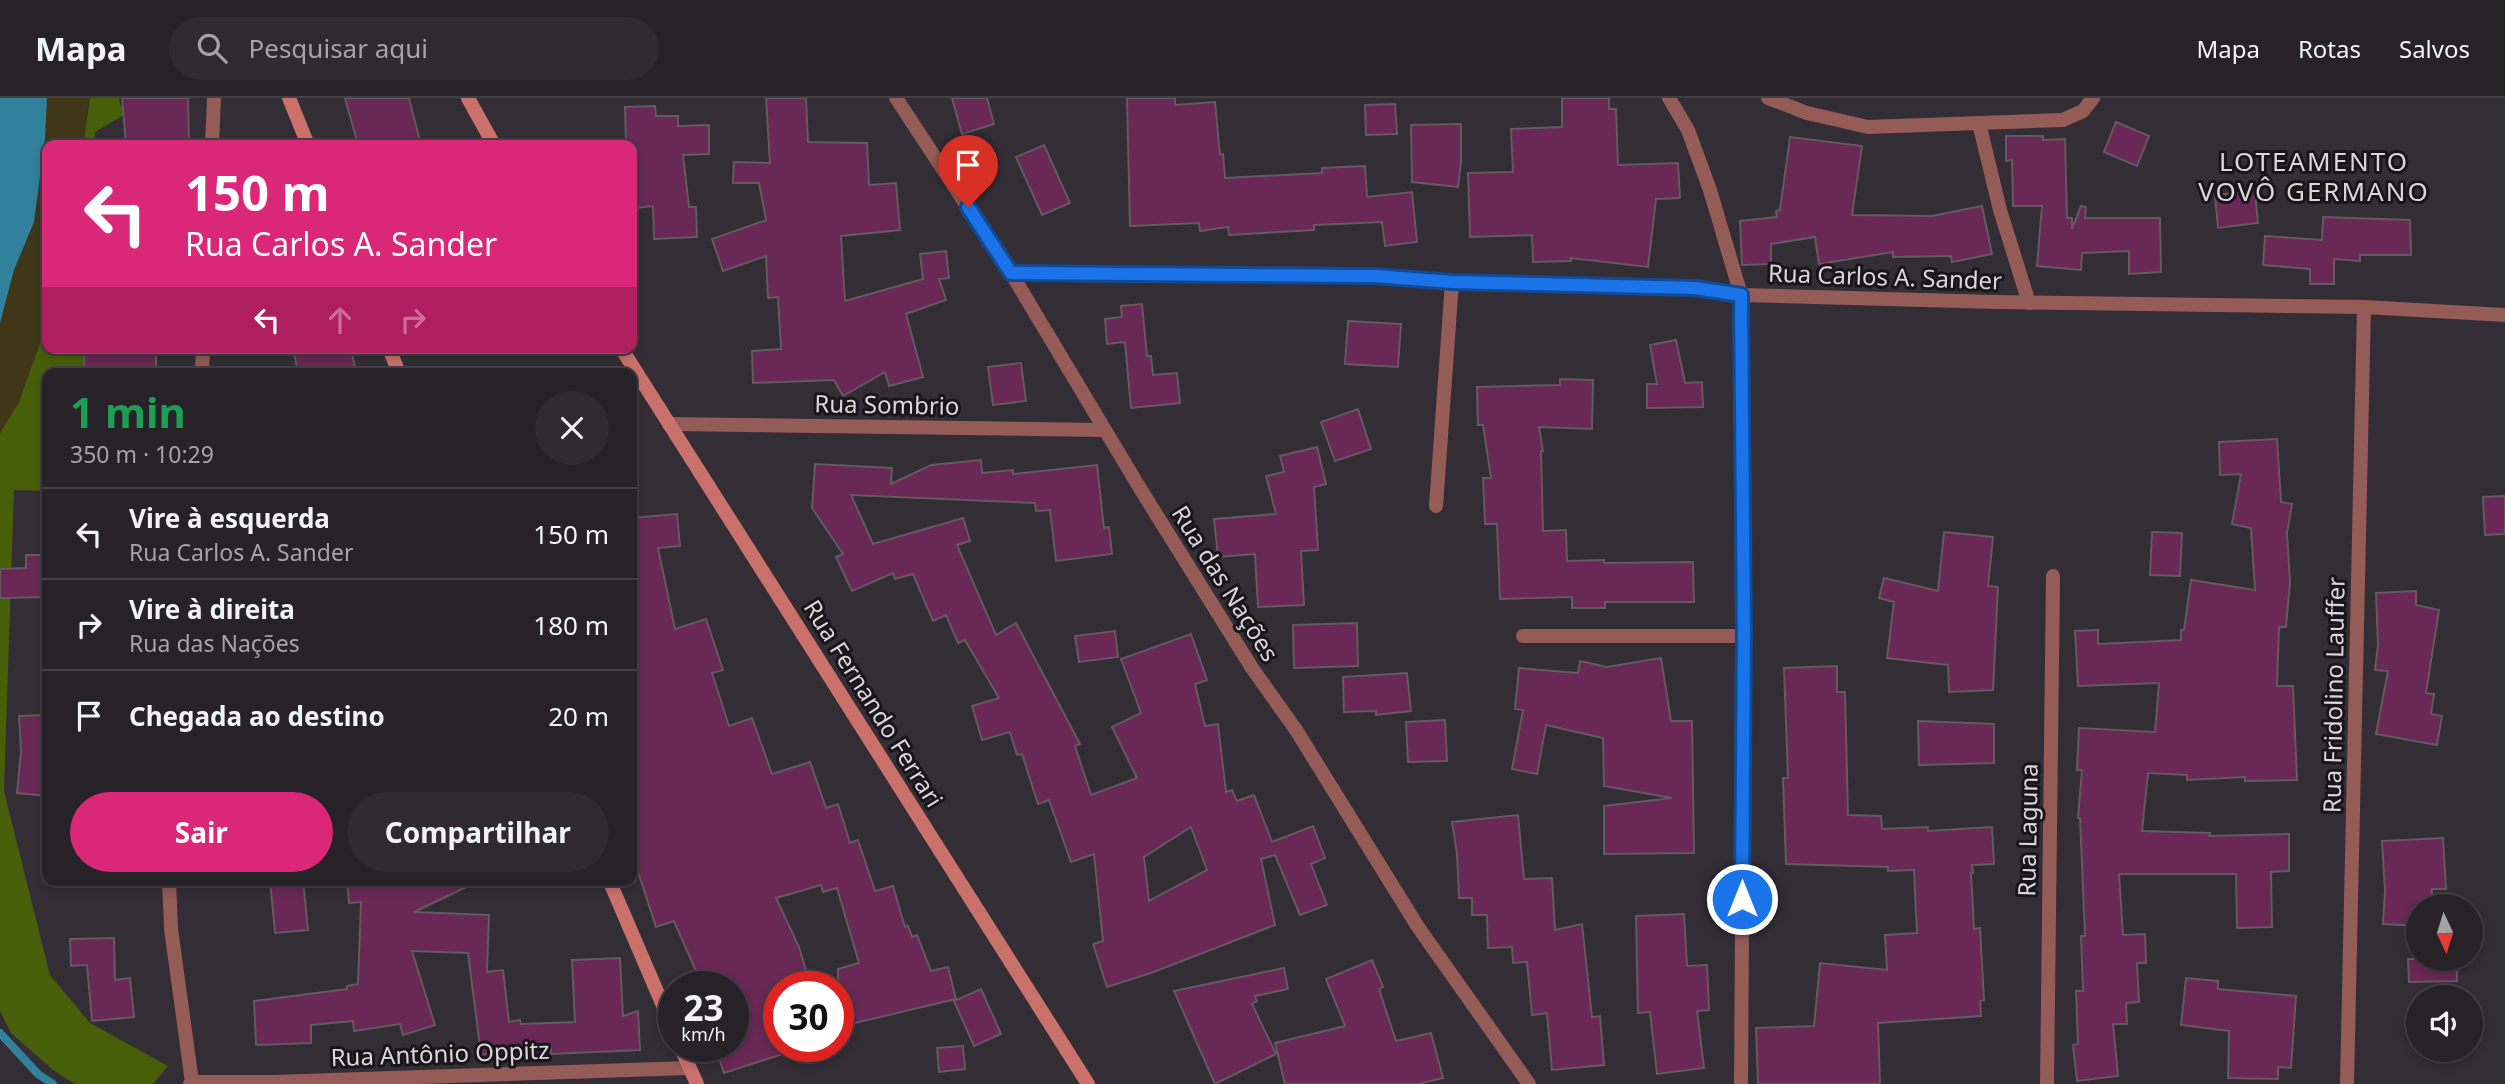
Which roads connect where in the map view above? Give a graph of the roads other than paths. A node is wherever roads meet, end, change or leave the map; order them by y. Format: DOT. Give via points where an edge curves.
graph roads {
  1 [pos="214,98"];
  2 [pos="289,98"];
  3 [pos="468,98"];
  4 [pos="896,98"];
  5 [pos="1669,98"];
  6 [pos="1768,98"];
  7 [pos="2093,98"];
  8 [pos="1979,123"];
  9 [pos="212,140"];
  10 [pos="306,140"];
  11 [pos="491,140"];
  12 [pos="1011,273"];
  13 [pos="1452,282"];
  14 [pos="1741,295"];
  15 [pos="2029,303"];
  16 [pos="2364,307"];
  17 [pos="2505,315"];
  18 [pos="637,373"];
  19 [pos="670,424"];
  20 [pos="1104,430"];
  21 [pos="1436,506"];
  22 [pos="2053,576"];
  23 [pos="1522,636"];
  24 [pos="1744,636"];
  25 [pos="169,886"];
  26 [pos="612,886"];
  27 [pos="658,994"];
  28 [pos="687,1062"];
  29 [pos="690,1068"];
  30 [pos="191,1083"];
  31 [pos="696,1084"];
  32 [pos="1088,1084"];
  33 [pos="1529,1084"];
  34 [pos="1741,1084"];
  35 [pos="2047,1084"];
  36 [pos="2347,1084"];
  1 -- 9 [label="street"];
  2 -- 10 [label="main road"];
  3 -- 11 [label="main road"];
  4 -- 12 [label="street, Rua das Nações"];
  5 -- 14 [label="street" via="1688,131 1710,190"];
  6 -- 8 [label="street" via="1807,113 1868,127"];
  7 -- 8 [label="street" via="2083,111 2063,120"];
  8 -- 15 [label="street"];
  12 -- 13 [label="street, Rua Carlos A. Sander" via="1375,276"];
  12 -- 20 [label="street, Rua das Nações"];
  13 -- 14 [label="street, Rua Carlos A. Sander" via="1695,288"];
  13 -- 21 [label="street"];
  14 -- 15 [label="street, Rua Carlos A. Sander"];
  14 -- 24 [label="street"];
  15 -- 16 [label="street, Rua Carlos A. Sander"];
  16 -- 17 [label="street, Rua Carlos A. Sander"];
  16 -- 36 [label="street, Rua Fridolino Lauffer"];
  18 -- 19 [label="main road, Rua Fernando Ferrari"];
  19 -- 20 [label="street, Rua Sombrio"];
  19 -- 32 [label="main road, Rua Fernando Ferrari"];
  20 -- 33 [label="street, Rua das Nações" via="1418,927"];
  22 -- 35 [label="street, Rua Laguna"];
  23 -- 24 [label="street"];
  24 -- 34 [label="street"];
  25 -- 30 [label="street"];
  26 -- 27 [label="main road"];
  28 -- 29 [label="main road"];
  29 -- 30 [label="street, Rua Antônio Oppitz"];
  29 -- 31 [label="main road"];
}
